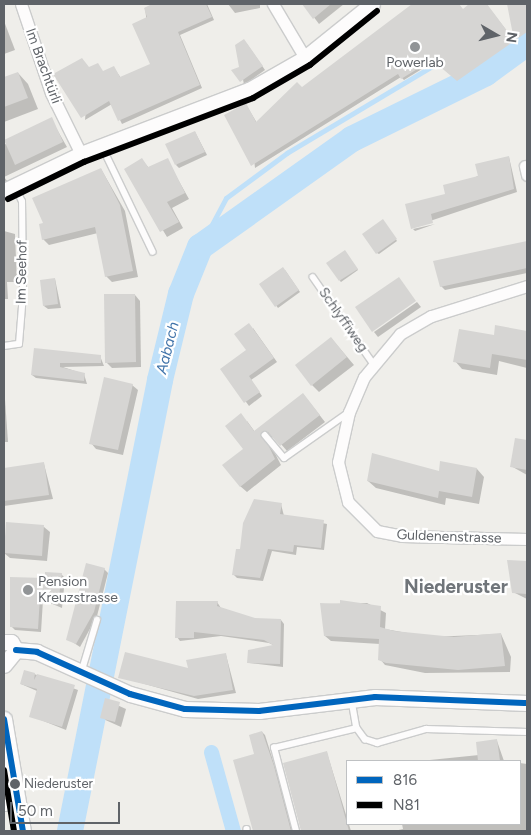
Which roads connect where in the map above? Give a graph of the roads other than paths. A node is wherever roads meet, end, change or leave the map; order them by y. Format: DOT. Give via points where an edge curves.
graph roads {
  1 [pos="21,4"];
  2 [pos="273,4"];
  3 [pos="372,4"];
  4 [pos="305,58"];
  5 [pos="102,146"];
  6 [pos="81,154"];
  7 [pos="9,188"];
  8 [pos="153,252"];
  9 [pos="313,277"];
  10 [pos="527,286"];
  11 [pos="4,346"];
  12 [pos="373,363"];
  13 [pos="350,412"];
  14 [pos="265,435"];
  15 [pos="527,540"];
  16 [pos="97,620"];
  17 [pos="8,642"];
  18 [pos="4,664"];
  19 [pos="85,672"];
  20 [pos="351,699"];
  21 [pos="527,703"];
  22 [pos="4,719"];
  23 [pos="357,728"];
  24 [pos="527,732"];
  25 [pos="19,802"];
  26 [pos="4,805"];
  27 [pos="23,831"];
  28 [pos="296,831"];
  1 -- 6 [label="street, Im Brachtürli" via="51,93"];
  2 -- 4 [label="street"];
  3 -- 4 [label="street"];
  4 -- 5 [label="street" via="249,90"];
  5 -- 6 [label="street"];
  5 -- 8 [label="lane"];
  6 -- 7 [label="street"];
  7 -- 11 [label="lane, Im Seehof" via="22,202 23,294 19,344"];
  9 -- 12 [label="lane, Schlyffiweg"];
  10 -- 12 [label="street, Guldenenstrasse" via="431,316 400,334"];
  12 -- 13 [label="street, Guldenenstrasse"];
  13 -- 14 [label="lane" via="284,458"];
  13 -- 15 [label="street, Guldenenstrasse" via="340,450 339,477 348,502 364,522 402,536"];
  16 -- 19 [label="lane"];
  17 -- 18 [label="street"];
  17 -- 19 [label="street"];
  19 -- 20 [label="street" via="151,701 218,712"];
  20 -- 21 [label="street" via="408,697"];
  20 -- 23 [label="lane"];
  22 -- 25 [label="street"];
  23 -- 24 [label="lane" via="365,740 378,743 426,729"];
  23 -- 28 [label="lane" via="274,748"];
  25 -- 26 [label="street"];
  25 -- 27 [label="street"];
}
